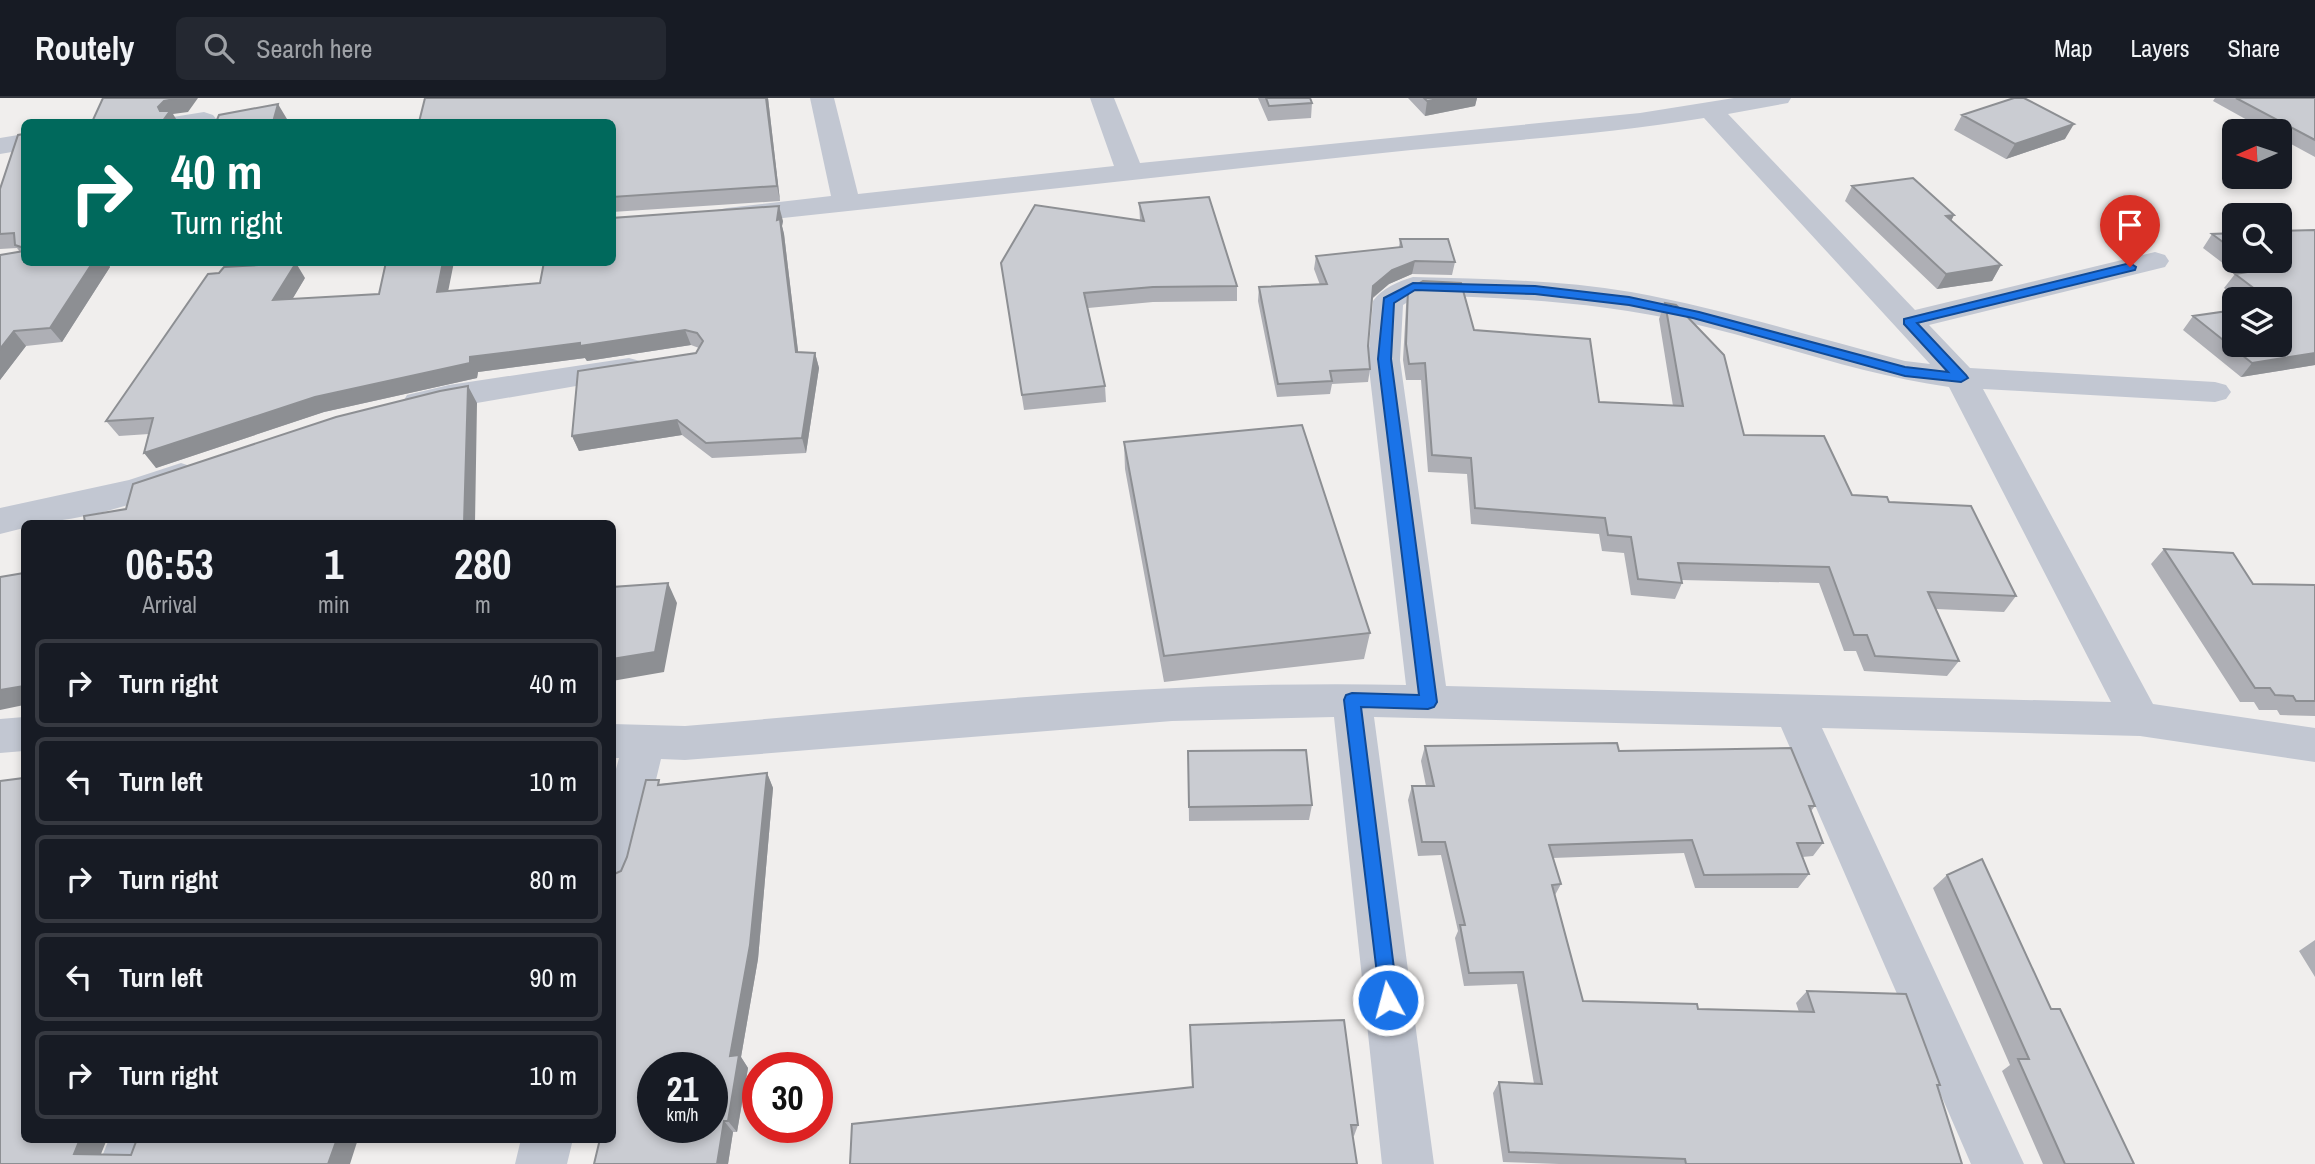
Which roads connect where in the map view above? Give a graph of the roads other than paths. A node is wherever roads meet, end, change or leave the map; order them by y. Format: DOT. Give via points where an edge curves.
graph roads {
  1 [pos="822,98"];
  2 [pos="1102,98"];
  3 [pos="1779,98"];
  4 [pos="1744,101"];
  5 [pos="1710,110"];
  6 [pos="21,142"];
  7 [pos="0,146"];
  8 [pos="1130,173"];
  9 [pos="847,205"];
  10 [pos="706,218"];
  11 [pos="2155,261"];
  12 [pos="1908,321"];
  13 [pos="664,362"];
  14 [pos="1961,378"];
  15 [pos="2216,392"];
  16 [pos="387,411"];
  17 [pos="208,466"];
  18 [pos="0,521"];
  19 [pos="1352,700"];
  20 [pos="1428,702"];
  21 [pos="1794,711"];
  22 [pos="2140,719"];
  23 [pos="21,734"];
  24 [pos="0,736"];
  25 [pos="628,742"];
  26 [pos="2315,745"];
  27 [pos="616,839"];
  28 [pos="133,1143"];
  29 [pos="546,1143"];
  30 [pos="124,1164"];
  31 [pos="541,1164"];
  32 [pos="1408,1164"];
  33 [pos="1998,1164"];
  1 -- 9 [label="street"];
  2 -- 8 [label="street"];
  3 -- 4 [label="street"];
  4 -- 5 [label="street"];
  5 -- 8 [label="street"];
  5 -- 12 [label="street"];
  6 -- 7 [label="street"];
  8 -- 9 [label="street"];
  9 -- 10 [label="street"];
  11 -- 12 [label="street"];
  12 -- 14 [label="street"];
  13 -- 16 [label="street" via="449,395"];
  14 -- 15 [label="street"];
  14 -- 20 [label="street" via="1905,371 1629,301 1535,290 1413,286 1388,301 1384,359"];
  14 -- 22 [label="street"];
  17 -- 18 [label="street" via="134,491"];
  19 -- 20 [label="street"];
  19 -- 25 [label="street" via="1172,705 685,743"];
  19 -- 32 [label="street"];
  20 -- 21 [label="street"];
  21 -- 22 [label="street"];
  21 -- 33 [label="street"];
  22 -- 26 [label="street"];
  23 -- 24 [label="street"];
  25 -- 27 [label="street"];
  28 -- 30 [label="street"];
  29 -- 31 [label="street"];
}
